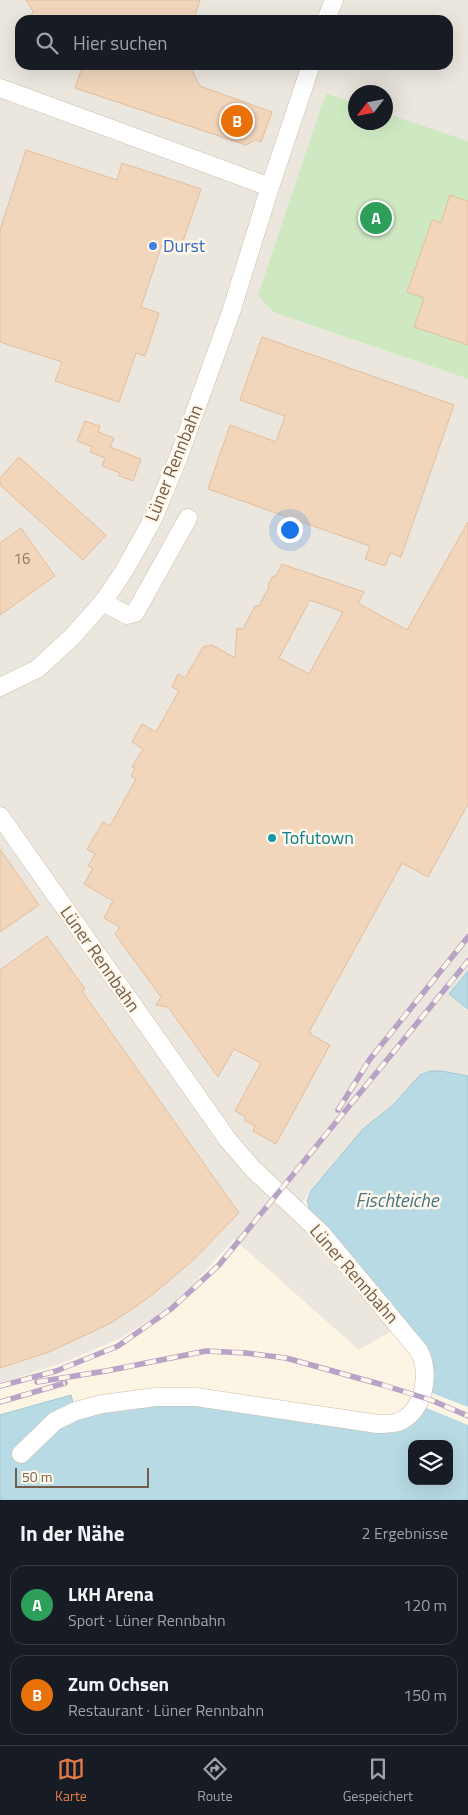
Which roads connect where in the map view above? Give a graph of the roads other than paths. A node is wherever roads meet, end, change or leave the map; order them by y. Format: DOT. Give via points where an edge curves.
graph roads {
  1 [pos="334,0"];
  2 [pos="328,15"];
  3 [pos="309,70"];
  4 [pos="0,88"];
  5 [pos="270,187"];
  6 [pos="188,518"];
  7 [pos="103,602"];
  8 [pos="0,687"];
  9 [pos="0,816"];
  10 [pos="21,1454"];
  1 -- 2 [label="street"];
  3 -- 5 [label="street, Lüner Rennbahn"];
  4 -- 5 [label="street"];
  5 -- 7 [label="street, Lüner Rennbahn" via="231,312 179,456 153,519"];
  6 -- 7 [label="street" via="135,613 127,615"];
  7 -- 8 [label="street, Lüner Rennbahn" via="37,669"];
  9 -- 10 [label="street, Lüner Rennbahn" via="228,1140 252,1168 322,1234 419,1351 425,1369 418,1404 397,1422 378,1424 196,1397 156,1397 76,1411 54,1421"];
}
